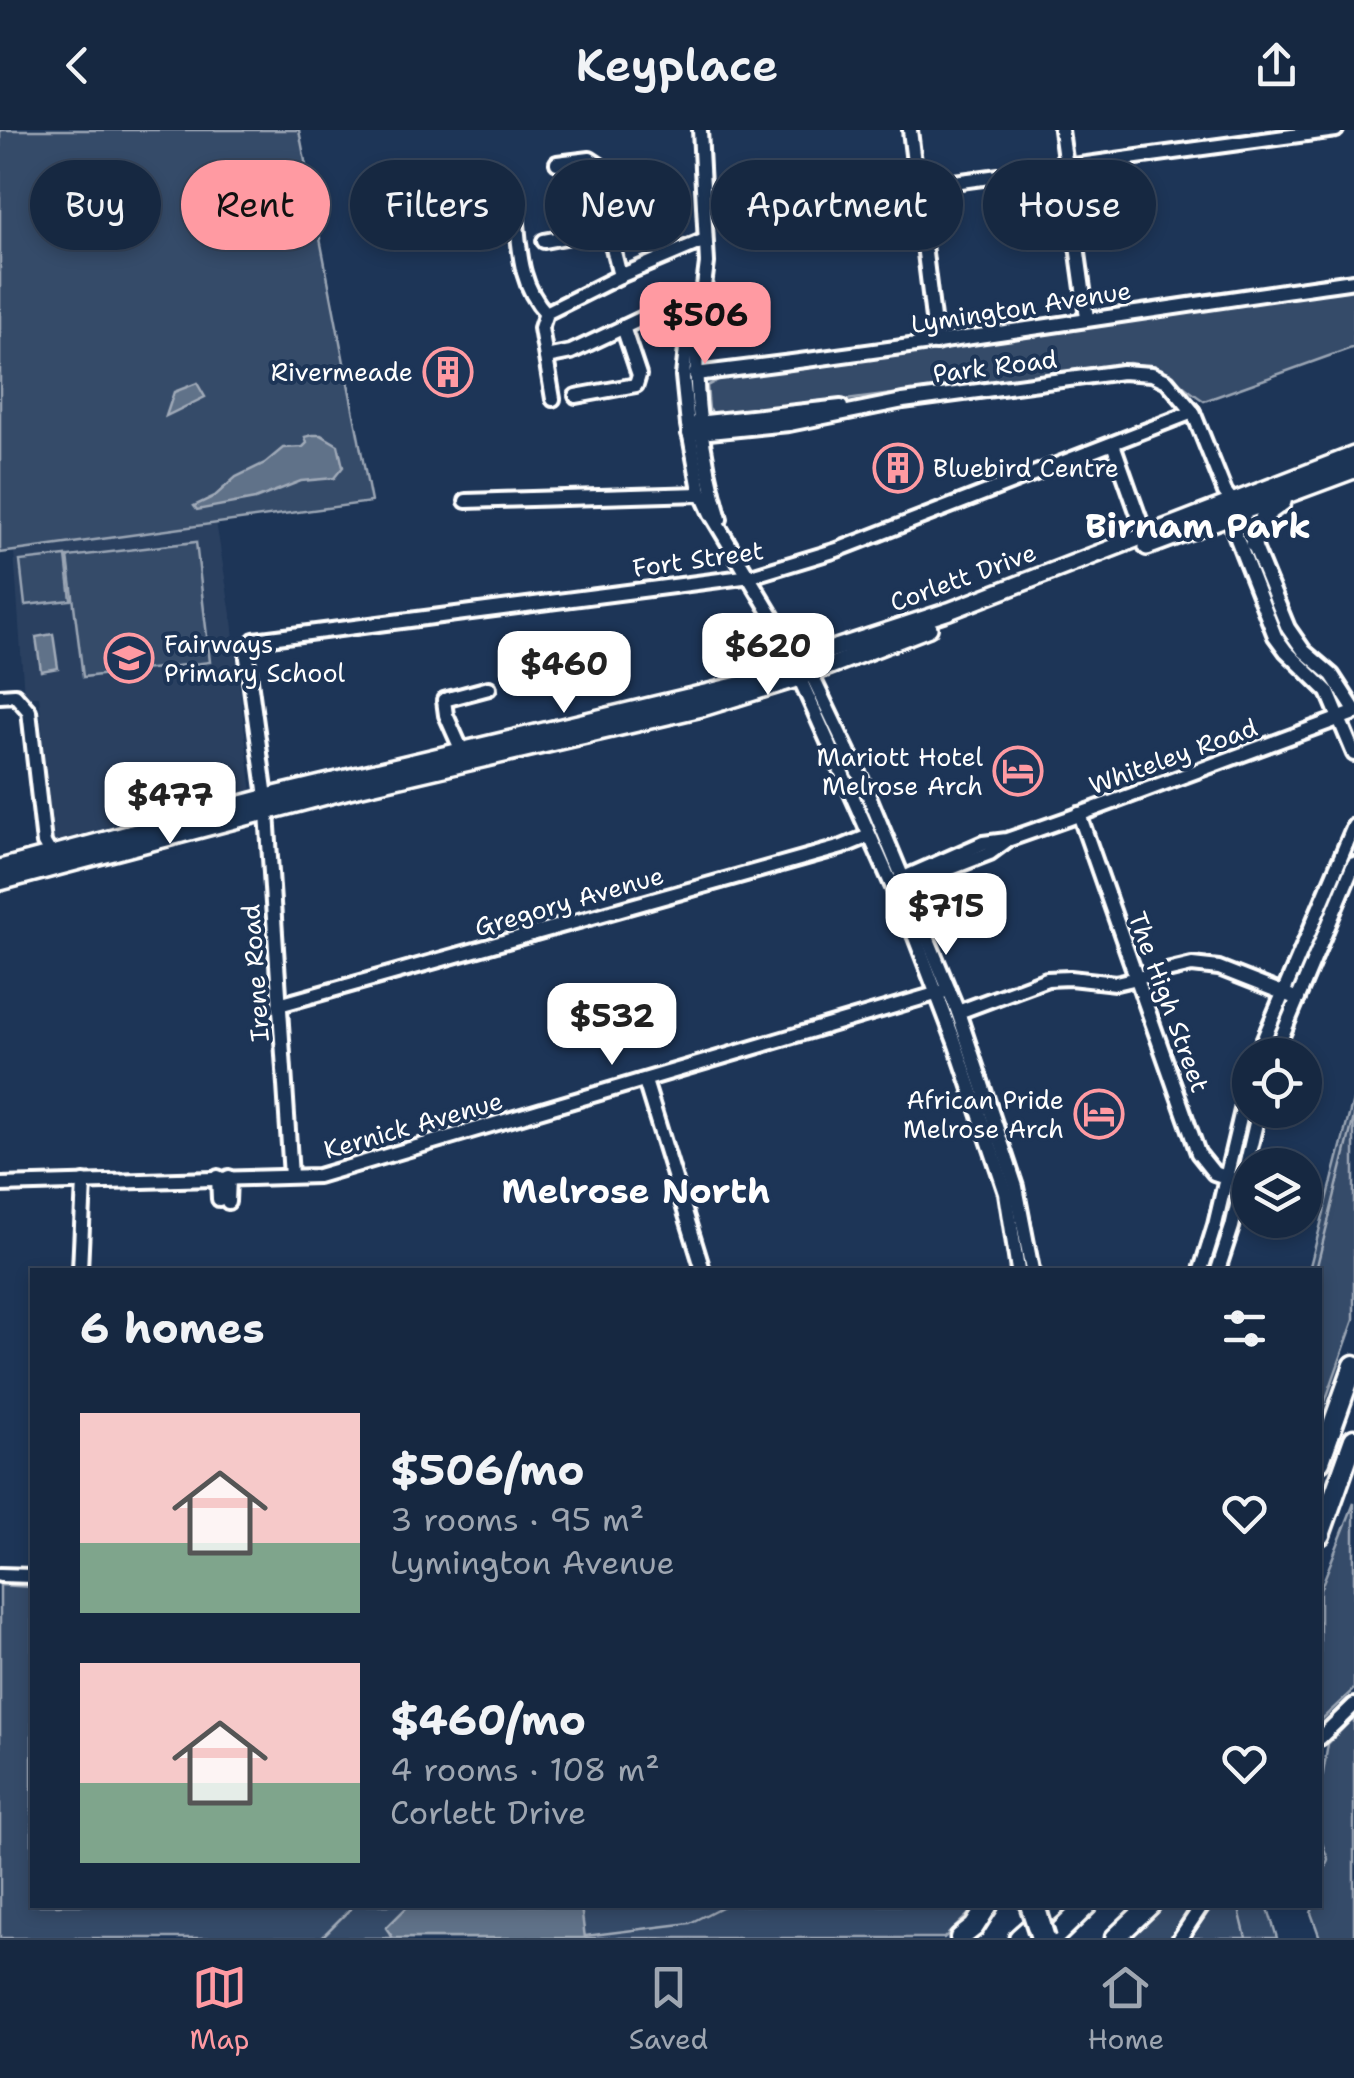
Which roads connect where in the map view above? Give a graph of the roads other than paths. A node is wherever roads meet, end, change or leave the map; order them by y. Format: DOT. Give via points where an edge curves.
graph roads {
  1 [pos="700,130"];
  2 [pos="910,130"];
  3 [pos="1061,130"];
  4 [pos="1336,130"];
  5 [pos="914,160"];
  6 [pos="1065,160"];
  7 [pos="1123,160"];
  8 [pos="705,240"];
  9 [pos="520,250"];
  10 [pos="614,250"];
  11 [pos="925,250"];
  12 [pos="1078,250"];
  13 [pos="620,276"];
  14 [pos="1354,282"];
  15 [pos="703,296"];
  16 [pos="681,300"];
  17 [pos="546,312"];
  18 [pos="1088,318"];
  19 [pos="623,327"];
  20 [pos="936,343"];
  21 [pos="546,357"];
  22 [pos="695,374"];
  23 [pos="576,396"];
  24 [pos="553,399"];
  25 [pos="1193,412"];
  26 [pos="696,428"];
  27 [pos="1113,444"];
  28 [pos="1354,455"];
  29 [pos="1354,470"];
  30 [pos="1303,489"];
  31 [pos="702,494"];
  32 [pos="466,501"];
  33 [pos="1231,505"];
  34 [pos="725,533"];
  35 [pos="1146,537"];
  36 [pos="1253,544"];
  37 [pos="751,576"];
  38 [pos="248,648"];
  39 [pos="802,668"];
  40 [pos="488,688"];
  41 [pos="0,696"];
  42 [pos="1350,713"];
  43 [pos="462,751"];
  44 [pos="1354,754"];
  45 [pos="853,759"];
  46 [pos="849,787"];
  47 [pos="266,805"];
  48 [pos="1080,814"];
  49 [pos="1354,826"];
  50 [pos="869,836"];
  51 [pos="888,839"];
  52 [pos="54,860"];
  53 [pos="1354,864"];
  54 [pos="0,868"];
  55 [pos="925,873"];
  56 [pos="0,882"];
  57 [pos="898,885"];
  58 [pos="914,906"];
  59 [pos="1137,977"];
  60 [pos="943,992"];
  61 [pos="1284,994"];
  62 [pos="1298,1000"];
  63 [pos="279,1005"];
  64 [pos="958,1012"];
  65 [pos="1265,1038"];
  66 [pos="1281,1038"];
  67 [pos="645,1081"];
  68 [pos="1237,1128"];
  69 [pos="291,1176"];
  70 [pos="224,1177"];
  71 [pos="1224,1179"];
  72 [pos="1232,1180"];
  73 [pos="84,1182"];
  74 [pos="0,1184"];
  75 [pos="224,1200"];
  76 [pos="1024,1224"];
  77 [pos="1232,1227"];
  78 [pos="80,1268"];
  79 [pos="702,1268"];
  80 [pos="1018,1268"];
  81 [pos="1032,1268"];
  82 [pos="1040,1268"];
  83 [pos="1202,1268"];
  84 [pos="1219,1268"];
  85 [pos="1354,1365"];
  86 [pos="1354,1439"];
  87 [pos="1322,1455"];
  88 [pos="1322,1532"];
  89 [pos="0,1575"];
  90 [pos="30,1576"];
  91 [pos="1354,1705"];
  92 [pos="1322,1736"];
  93 [pos="986,1908"];
  94 [pos="996,1908"];
  95 [pos="1027,1908"];
  96 [pos="1039,1908"];
  97 [pos="1053,1908"];
  98 [pos="1084,1908"];
  99 [pos="1147,1908"];
  100 [pos="1200,1908"];
  101 [pos="967,1932"];
  102 [pos="1019,1938"];
  103 [pos="1038,1938"];
  104 [pos="1051,1938"];
  105 [pos="1115,1938"];
  106 [pos="1180,1938"];
  1 -- 8 [label="street"];
  2 -- 5 [label="street"];
  3 -- 6 [label="street"];
  4 -- 7 [label="street"];
  8 -- 13 [label="street"];
  8 -- 15 [label="street"];
  9 -- 17 [label="street" via="525,284"];
  10 -- 13 [label="street"];
  11 -- 20 [label="street"];
  12 -- 18 [label="street"];
  13 -- 17 [label="street"];
  14 -- 18 [label="street, Lymington Avenue"];
  15 -- 22 [label="street"];
  15 -- 26 [label="street" via="684,360"];
  16 -- 19 [label="street"];
  17 -- 21 [label="street"];
  18 -- 20 [label="street, Lymington Avenue"];
  19 -- 21 [label="street"];
  19 -- 23 [label="street" via="639,375 636,385"];
  20 -- 22 [label="street, Lymington Avenue"];
  21 -- 24 [label="street"];
  22 -- 26 [label="street"];
  25 -- 26 [label="street, Park Road" via="1171,384 1134,371"];
  25 -- 27 [label="street, Fort Street"];
  25 -- 33 [label="street"];
  26 -- 31 [label="street"];
  26 -- 34 [label="street"];
  27 -- 35 [label="street"];
  27 -- 37 [label="street, Fort Street" via="837,550"];
  28 -- 33 [label="main road, Corlett Drive"];
  29 -- 30 [label="main road, Corlett Drive"];
  30 -- 33 [label="main road, Corlett Drive"];
  30 -- 36 [label="main road" via="1264,516"];
  31 -- 32 [label="street"];
  31 -- 34 [label="street"];
  33 -- 35 [label="main road, Corlett Drive"];
  33 -- 36 [label="street"];
  33 -- 39 [label="main road, Corlett Drive"];
  33 -- 42 [label="street" via="1280,645"];
  34 -- 37 [label="street"];
  35 -- 39 [label="main road, Corlett Drive"];
  36 -- 42 [label="street" via="1291,634 1332,675"];
  37 -- 38 [label="street, Fort Street" via="260,638"];
  37 -- 39 [label="street"];
  38 -- 47 [label="street, Irene Road"];
  39 -- 43 [label="main road, Corlett Drive"];
  39 -- 45 [label="street"];
  39 -- 46 [label="street"];
  39 -- 47 [label="main road, Corlett Drive" via="702,708"];
  40 -- 43 [label="street" via="444,700"];
  41 -- 52 [label="street" via="14,695 32,724 44,843"];
  42 -- 44 [label="street"];
  42 -- 48 [label="street, Whiteley Road"];
  43 -- 47 [label="main road, Corlett Drive"];
  45 -- 46 [label="street"];
  45 -- 51 [label="street"];
  46 -- 50 [label="street"];
  47 -- 52 [label="main road, Corlett Drive"];
  47 -- 63 [label="street, Irene Road"];
  48 -- 55 [label="street, Whiteley Road" via="983,843"];
  48 -- 59 [label="street, The High Street"];
  49 -- 61 [label="street"];
  50 -- 57 [label="street"];
  50 -- 63 [label="street, Gregory Avenue"];
  51 -- 55 [label="street"];
  51 -- 57 [label="street"];
  52 -- 54 [label="main road, Corlett Drive"];
  52 -- 56 [label="main road, Corlett Drive"];
  53 -- 62 [label="street"];
  55 -- 57 [label="street, Whiteley Road"];
  55 -- 58 [label="street"];
  57 -- 58 [label="street"];
  57 -- 60 [label="street"];
  58 -- 60 [label="street"];
  59 -- 61 [label="street" via="1207,966"];
  59 -- 64 [label="street" via="1108,984 1054,978"];
  59 -- 71 [label="street, The High Street" via="1198,1153"];
  60 -- 64 [label="street"];
  60 -- 67 [label="street, Kernick Avenue"];
  60 -- 80 [label="street" via="1006,1193"];
  61 -- 62 [label="street"];
  61 -- 65 [label="street"];
  62 -- 66 [label="street"];
  63 -- 69 [label="street, Irene Road"];
  64 -- 76 [label="street"];
  67 -- 69 [label="street, Kernick Avenue" via="330,1173"];
  67 -- 79 [label="street"];
  68 -- 71 [label="street"];
  69 -- 70 [label="street, Kernick Avenue"];
  70 -- 73 [label="street, Kernick Avenue"];
  70 -- 75 [label="street"];
  71 -- 72 [label="street, The High Street"];
  71 -- 83 [label="street"];
  73 -- 74 [label="street, Kernick Avenue"];
  73 -- 78 [label="street"];
  76 -- 81 [label="street"];
  76 -- 82 [label="street"];
  77 -- 84 [label="street"];
  85 -- 87 [label="highway"];
  86 -- 88 [label="highway"];
  89 -- 90 [label="street"];
  91 -- 92 [label="street"];
  93 -- 101 [label="highway"];
  94 -- 101 [label="highway"];
  95 -- 103 [label="street, bridge"];
  96 -- 104 [label="street, bridge"];
  97 -- 102 [label="highway"];
  98 -- 104 [label="highway"];
  99 -- 105 [label="highway"];
  100 -- 106 [label="street"];
}
